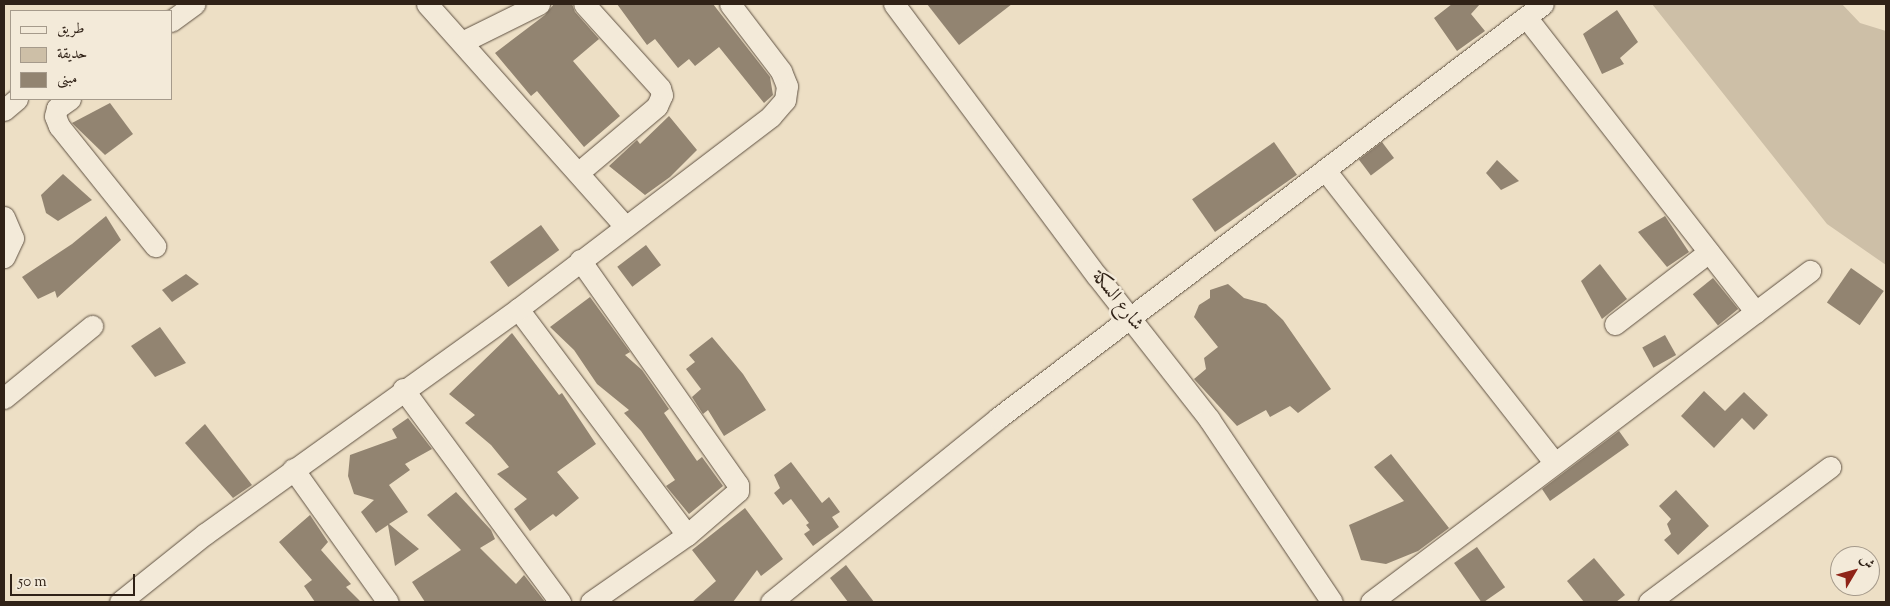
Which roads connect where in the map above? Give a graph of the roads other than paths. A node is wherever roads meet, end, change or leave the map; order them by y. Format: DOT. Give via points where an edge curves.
graph roads {
  1 [pos="194,4"];
  2 [pos="427,4"];
  3 [pos="539,4"];
  4 [pos="584,4"];
  5 [pos="730,4"];
  6 [pos="894,4"];
  7 [pos="1543,4"];
  8 [pos="1526,17"];
  9 [pos="172,20"];
  10 [pos="462,42"];
  11 [pos="15,100"];
  12 [pos="69,100"];
  13 [pos="4,110"];
  14 [pos="1325,170"];
  15 [pos="579,172"];
  16 [pos="4,217"];
  17 [pos="624,225"];
  18 [pos="155,246"];
  19 [pos="1709,252"];
  20 [pos="4,256"];
  21 [pos="580,260"];
  22 [pos="1810,271"];
  23 [pos="518,309"];
  24 [pos="1756,312"];
  25 [pos="1130,317"];
  26 [pos="1615,324"];
  27 [pos="92,326"];
  28 [pos="403,389"];
  29 [pos="4,398"];
  30 [pos="1555,463"];
  31 [pos="1830,467"];
  32 [pos="293,469"];
  33 [pos="687,535"];
  34 [pos="120,602"];
  35 [pos="388,602"];
  36 [pos="560,602"];
  37 [pos="591,602"];
  38 [pos="770,602"];
  39 [pos="1332,602"];
  40 [pos="1371,602"];
  41 [pos="1649,602"];
  1 -- 9 [label="street"];
  2 -- 10 [label="street"];
  3 -- 10 [label="street"];
  4 -- 15 [label="street" via="660,88 662,95 657,106"];
  5 -- 17 [label="street" via="781,71 787,86 785,100 771,116"];
  6 -- 25 [label="street, شارع السكة"];
  7 -- 8 [label="street"];
  8 -- 14 [label="street"];
  8 -- 19 [label="street"];
  10 -- 15 [label="street"];
  11 -- 13 [label="street"];
  12 -- 18 [label="street" via="58,108 55,116 59,126"];
  14 -- 25 [label="street"];
  14 -- 30 [label="street"];
  15 -- 17 [label="street"];
  16 -- 20 [label="street" via="13,238"];
  17 -- 21 [label="street"];
  19 -- 24 [label="street"];
  19 -- 26 [label="street"];
  21 -- 23 [label="street"];
  21 -- 33 [label="street" via="738,485 735,497"];
  22 -- 24 [label="street"];
  23 -- 28 [label="street"];
  23 -- 33 [label="street"];
  24 -- 30 [label="street"];
  25 -- 38 [label="street" via="998,418"];
  25 -- 39 [label="street, شارع السكة" via="1220,434"];
  27 -- 29 [label="street"];
  28 -- 32 [label="street"];
  28 -- 36 [label="street"];
  30 -- 40 [label="street"];
  31 -- 41 [label="street"];
  32 -- 34 [label="street"];
  32 -- 35 [label="street"];
  33 -- 37 [label="street"];
}
